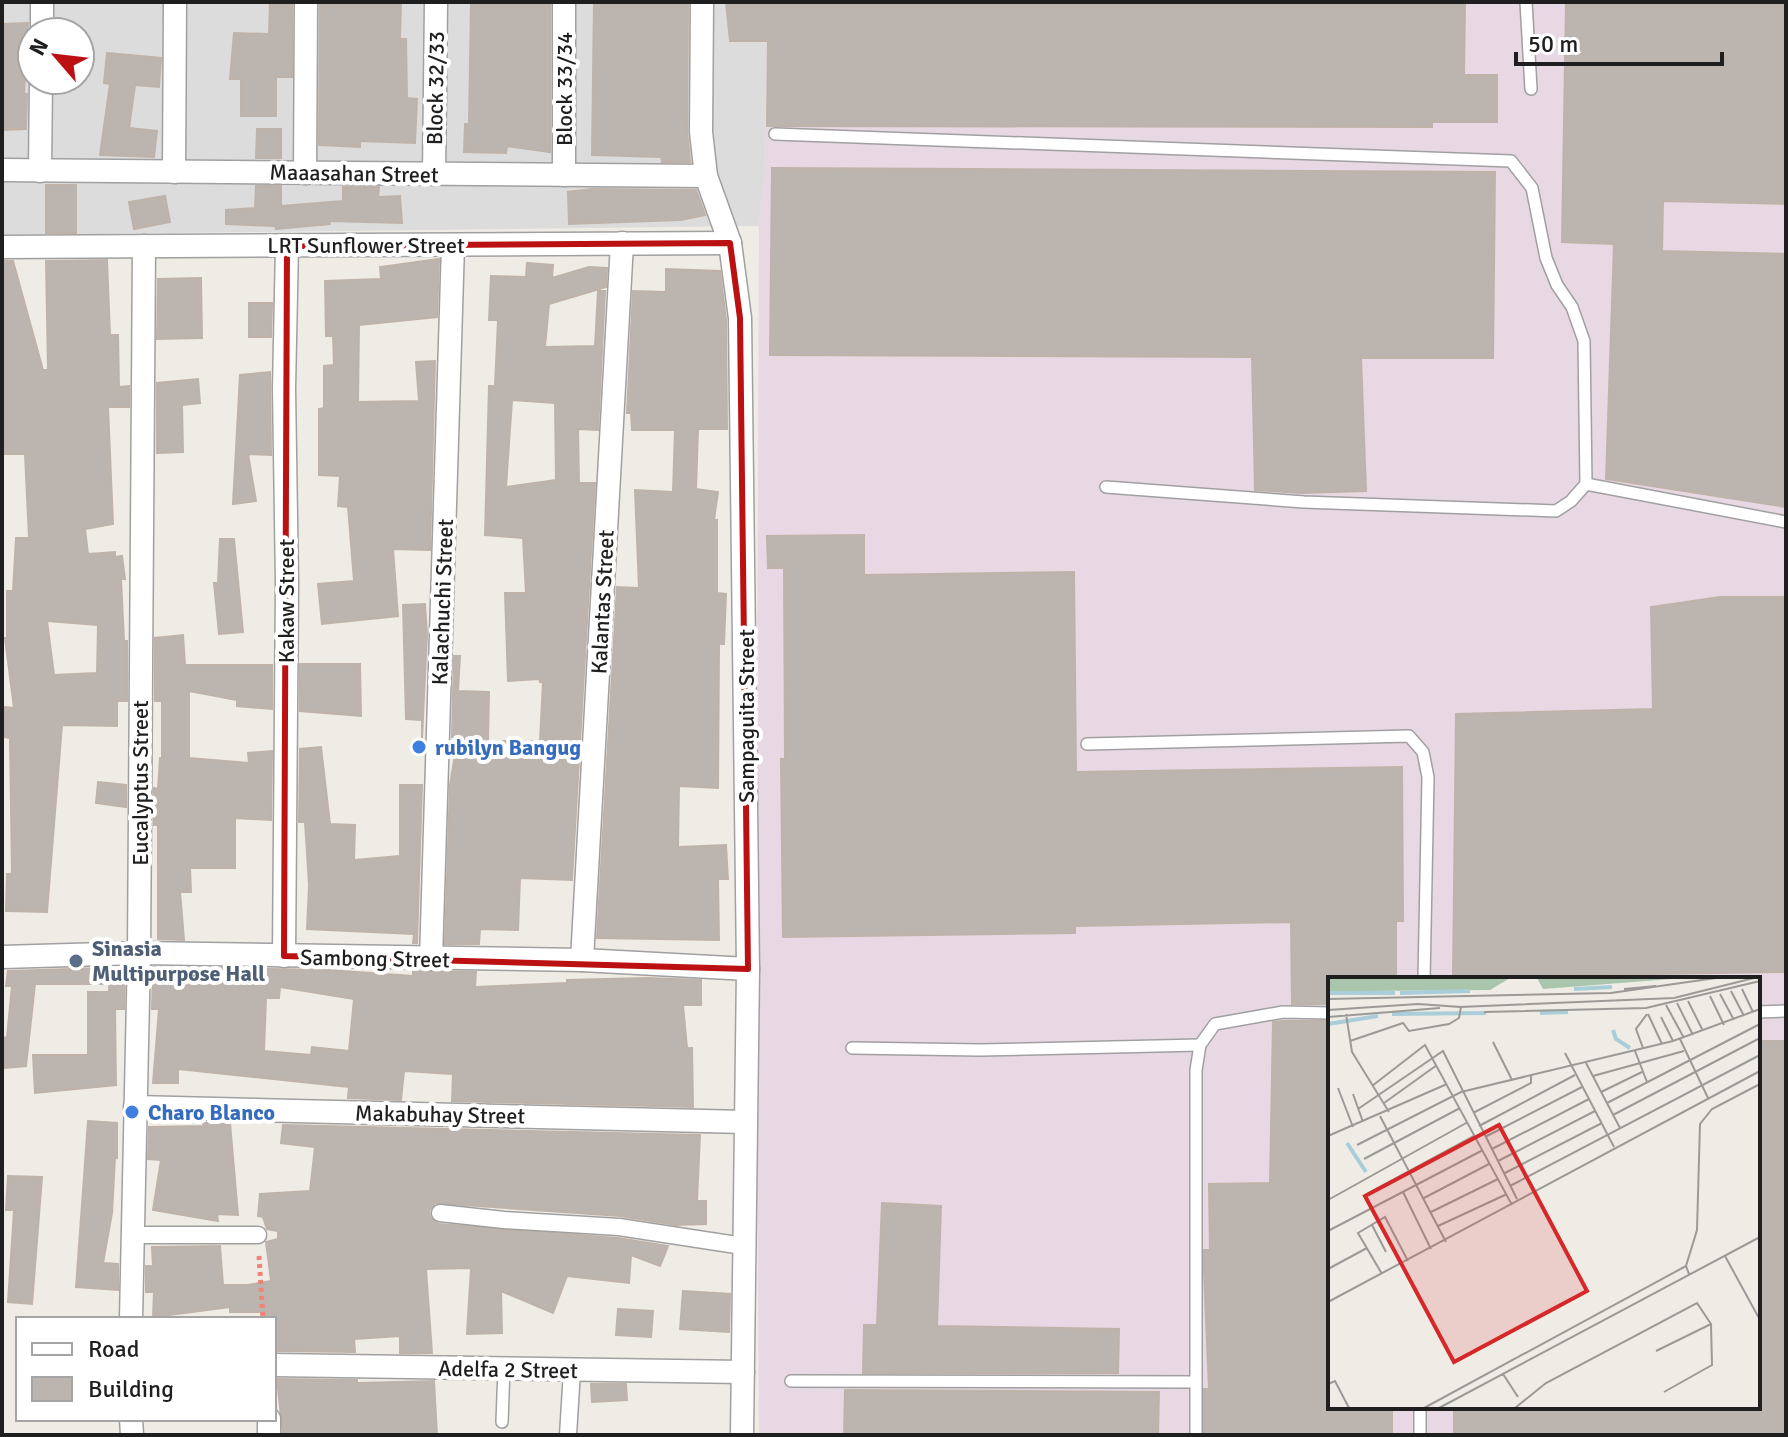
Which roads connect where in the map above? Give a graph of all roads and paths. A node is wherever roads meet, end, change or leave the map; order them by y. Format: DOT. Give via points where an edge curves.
graph roads {
  1 [pos="175,2"];
  2 [pos="306,2"];
  3 [pos="436,2"];
  4 [pos="564,2"];
  5 [pos="702,2"];
  6 [pos="1526,2"];
  7 [pos="1531,89"];
  8 [pos="41,96"];
  9 [pos="775,134"];
  10 [pos="2,170"];
  11 [pos="40,171"];
  12 [pos="174,172"];
  13 [pos="305,173"];
  14 [pos="434,174"];
  15 [pos="564,175"];
  16 [pos="706,176"];
  17 [pos="622,243"];
  18 [pos="730,243"];
  19 [pos="453,245"];
  20 [pos="144,246"];
  21 [pos="287,246"];
  22 [pos="2,247"];
  23 [pos="1586,484"];
  24 [pos="1106,487"];
  25 [pos="1786,522"];
  26 [pos="1087,744"];
  27 [pos="139,953"];
  28 [pos="284,956"];
  29 [pos="2,957"];
  30 [pos="431,959"];
  31 [pos="582,960"];
  32 [pos="748,969"];
  33 [pos="1424,977"];
  34 [pos="1786,1011"];
  35 [pos="1760,1012"];
  36 [pos="1328,1013"];
  37 [pos="1200,1045"];
  38 [pos="852,1048"];
  39 [pos="135,1107"];
  40 [pos="745,1122"];
  41 [pos="440,1213"];
  42 [pos="132,1235"];
  43 [pos="258,1235"];
  44 [pos="743,1246"];
  45 [pos="131,1317"];
  46 [pos="263,1317"];
  47 [pos="276,1365"];
  48 [pos="504,1368"];
  49 [pos="572,1371"];
  50 [pos="743,1372"];
  51 [pos="791,1381"];
  52 [pos="1195,1382"];
  53 [pos="1420,1409"];
  54 [pos="502,1422"];
  55 [pos="568,1435"];
  56 [pos="742,1435"];
  57 [pos="1196,1435"];
  58 [pos="1420,1435"];
  1 -- 12 [label="street"];
  2 -- 13 [label="street"];
  3 -- 14 [label="street, Block 32/33"];
  4 -- 15 [label="street, Block 33/34"];
  5 -- 16 [label="street, Sampaguita Street"];
  6 -- 7 [label="lane"];
  8 -- 11 [label="street"];
  9 -- 23 [label="lane" via="1511,161 1532,188 1546,258 1584,341"];
  10 -- 11 [label="street, Maaasahan Street"];
  11 -- 12 [label="street, Maaasahan Street"];
  12 -- 13 [label="street, Maaasahan Street"];
  13 -- 14 [label="street, Maaasahan Street"];
  14 -- 15 [label="street, Maaasahan Street"];
  15 -- 16 [label="street, Maaasahan Street"];
  16 -- 18 [label="street, Sampaguita Street"];
  17 -- 18 [label="street, LRT Sunflower Street"];
  17 -- 19 [label="street, LRT Sunflower Street"];
  17 -- 31 [label="street, Kalantas Street"];
  18 -- 32 [label="street, Sampaguita Street" via="740,318"];
  19 -- 21 [label="street, LRT Sunflower Street"];
  19 -- 30 [label="street, Kalachuchi Street"];
  20 -- 21 [label="street, LRT Sunflower Street"];
  20 -- 22 [label="street, LRT Sunflower Street"];
  20 -- 27 [label="street, Eucalyptus Street"];
  21 -- 28 [label="street, Kakaw Street"];
  23 -- 24 [label="lane" via="1556,511 1304,502"];
  23 -- 25 [label="lane"];
  26 -- 33 [label="lane" via="1409,736 1423,752 1428,777"];
  27 -- 28 [label="street, Sambong Street"];
  27 -- 29 [label="street, Sambong Street"];
  27 -- 39 [label="street, Eucalyptus Street"];
  28 -- 30 [label="street, Sambong Street"];
  30 -- 31 [label="street, Sambong Street"];
  31 -- 32 [label="street, Sambong Street"];
  32 -- 40 [label="street, Sampaguita Street"];
  34 -- 35 [label="lane"];
  36 -- 37 [label="lane" via="1283,1012 1215,1024"];
  37 -- 38 [label="lane"];
  37 -- 52 [label="lane"];
  39 -- 40 [label="street, Makabuhay Street"];
  39 -- 42 [label="street, Eucalyptus Street"];
  40 -- 44 [label="street, Sampaguita Street"];
  41 -- 44 [label="street" via="619,1227"];
  42 -- 43 [label="street"];
  42 -- 45 [label="street, Eucalyptus Street"];
  43 -- 46 [label="path"];
  44 -- 50 [label="street, Sampaguita Street"];
  47 -- 48 [label="street, Adelfa 2 Street"];
  48 -- 49 [label="street, Adelfa 2 Street"];
  48 -- 54 [label="lane"];
  49 -- 50 [label="street, Adelfa 2 Street"];
  49 -- 55 [label="street"];
  50 -- 56 [label="street, Sampaguita Street"];
  51 -- 52 [label="lane"];
  52 -- 57 [label="lane"];
  53 -- 58 [label="lane"];
}
